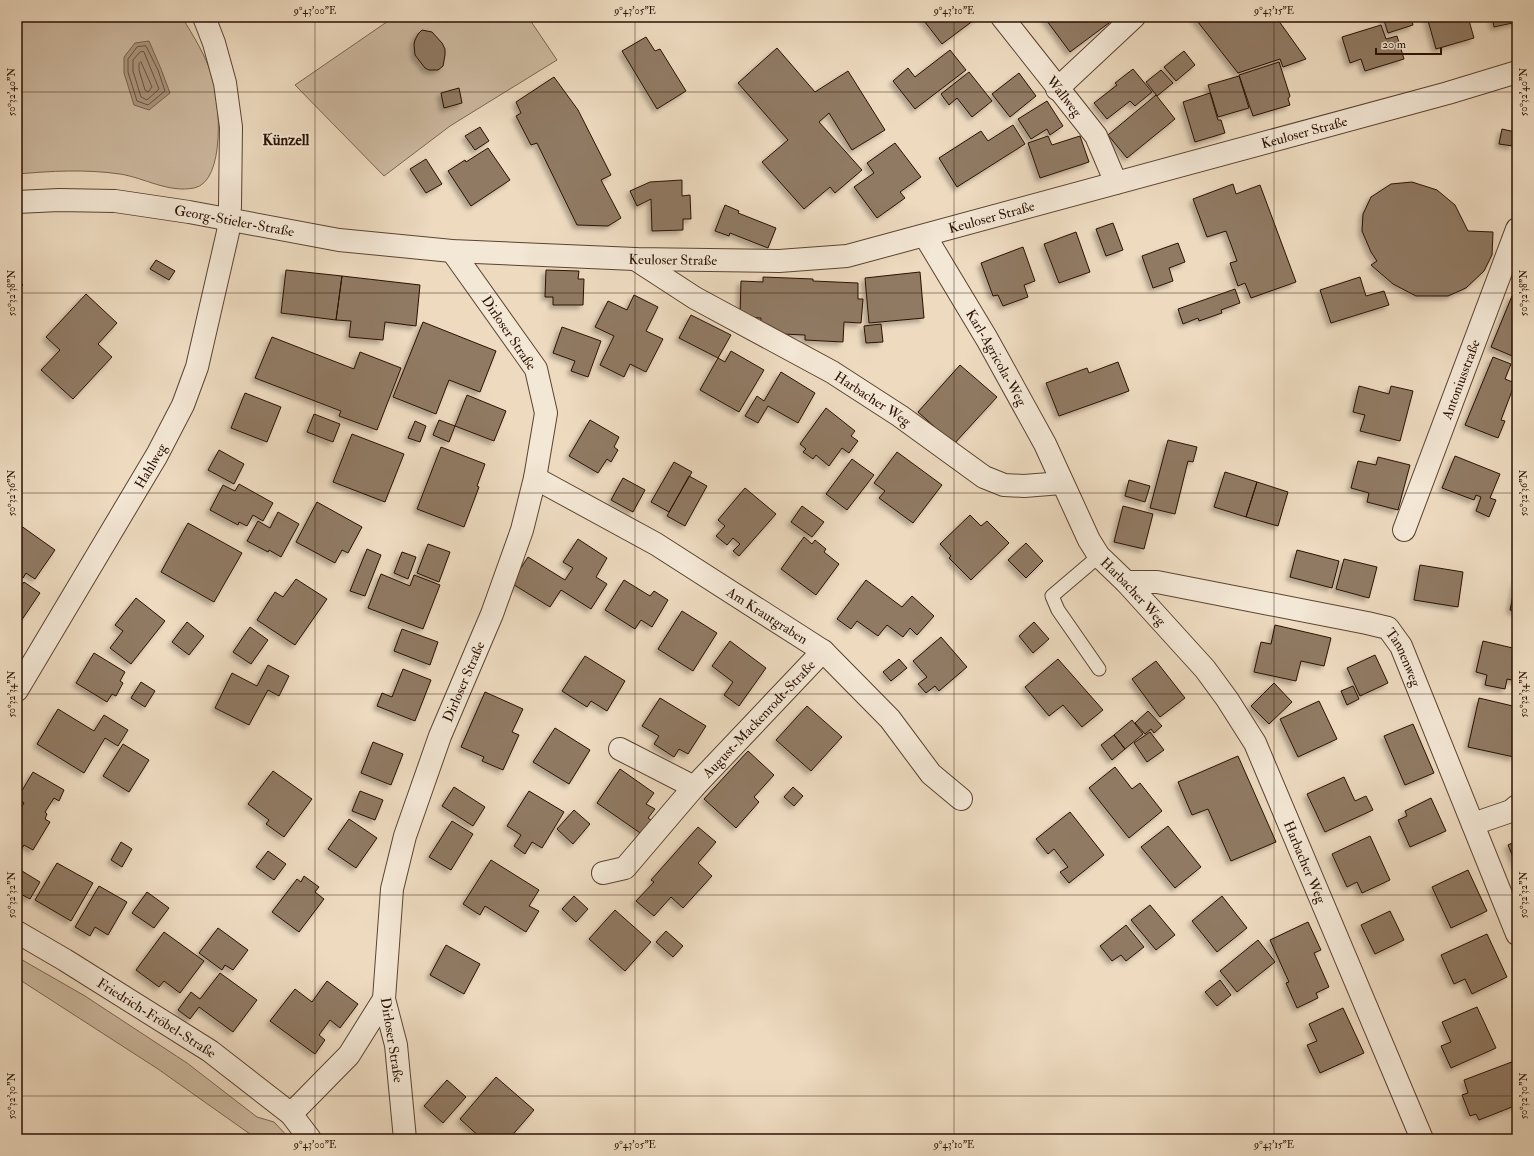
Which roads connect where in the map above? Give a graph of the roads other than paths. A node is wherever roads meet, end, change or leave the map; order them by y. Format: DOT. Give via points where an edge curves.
graph roads {
  1 [pos="204,17"];
  2 [pos="1002,17"];
  3 [pos="1134,17"];
  4 [pos="1517,72"];
  5 [pos="1057,89"];
  6 [pos="1116,183"];
  7 [pos="17,202"];
  8 [pos="229,220"];
  9 [pos="1517,229"];
  10 [pos="925,236"];
  11 [pos="452,251"];
  12 [pos="635,258"];
  13 [pos="535,478"];
  14 [pos="1062,483"];
  15 [pos="1404,530"];
  16 [pos="1099,556"];
  17 [pos="1126,582"];
  18 [pos="823,651"];
  19 [pos="1099,669"];
  20 [pos="17,690"];
  21 [pos="620,748"];
  22 [pos="694,787"];
  23 [pos="961,800"];
  24 [pos="1517,806"];
  25 [pos="1473,824"];
  26 [pos="603,873"];
  27 [pos="17,932"];
  28 [pos="1517,934"];
  29 [pos="384,999"];
  30 [pos="291,1114"];
  31 [pos="310,1139"];
  32 [pos="405,1139"];
  33 [pos="1422,1139"];
  1 -- 8 [label="street, Hahlweg" via="225,82 231,127"];
  2 -- 5 [label="street, Wallweg"];
  3 -- 5 [label="street"];
  4 -- 6 [label="street, Keuloser Straße"];
  5 -- 6 [label="street, Wallweg" via="1096,136"];
  6 -- 10 [label="street, Keuloser Straße"];
  7 -- 8 [label="street, Georg-Stieler-Straße" via="115,201"];
  8 -- 11 [label="street, Georg-Stieler-Straße" via="339,240"];
  8 -- 20 [label="street, Hahlweg" via="197,367 183,405 157,455"];
  9 -- 15 [label="street, Antoniusstraße"];
  10 -- 12 [label="street, Keuloser Straße" via="847,256 779,261"];
  10 -- 14 [label="street, Karl-Agricola-Weg" via="987,339 1045,444"];
  11 -- 12 [label="street, Keuloser Straße"];
  11 -- 13 [label="street, Dirloser Straße" via="536,369 546,413"];
  12 -- 14 [label="street, Harbacher Weg" via="694,298 832,372 900,416 984,477 1004,485"];
  13 -- 18 [label="street, Am Krautgraben" via="656,544"];
  13 -- 29 [label="street, Dirloser Straße" via="522,530 492,614 440,736 405,836 392,890"];
  14 -- 16 [label="street, Harbacher Weg" via="1088,540"];
  16 -- 17 [label="street, Harbacher Weg"];
  16 -- 19 [label="lane" via="1052,596 1058,610"];
  17 -- 25 [label="street, Tannenweg" via="1157,582 1388,628 1401,646"];
  17 -- 33 [label="street, Harbacher Weg" via="1205,669 1255,743"];
  18 -- 22 [label="street, August-Mackenrodt-Straße"];
  18 -- 23 [label="street, Am Krautgraben" via="890,719 931,774"];
  21 -- 22 [label="street, August-Mackenrodt-Straße"];
  22 -- 26 [label="street, August-Mackenrodt-Straße" via="625,868"];
  24 -- 25 [label="street" via="1511,811"];
  25 -- 28 [label="street, Tannenweg"];
  27 -- 30 [label="street, Friedrich-Fröbel-Straße" via="210,1051"];
  29 -- 30 [label="street" via="349,1055"];
  29 -- 32 [label="street, Dirloser Straße" via="396,1045"];
  30 -- 31 [label="street, Friedrich-Fröbel-Straße"];
}
